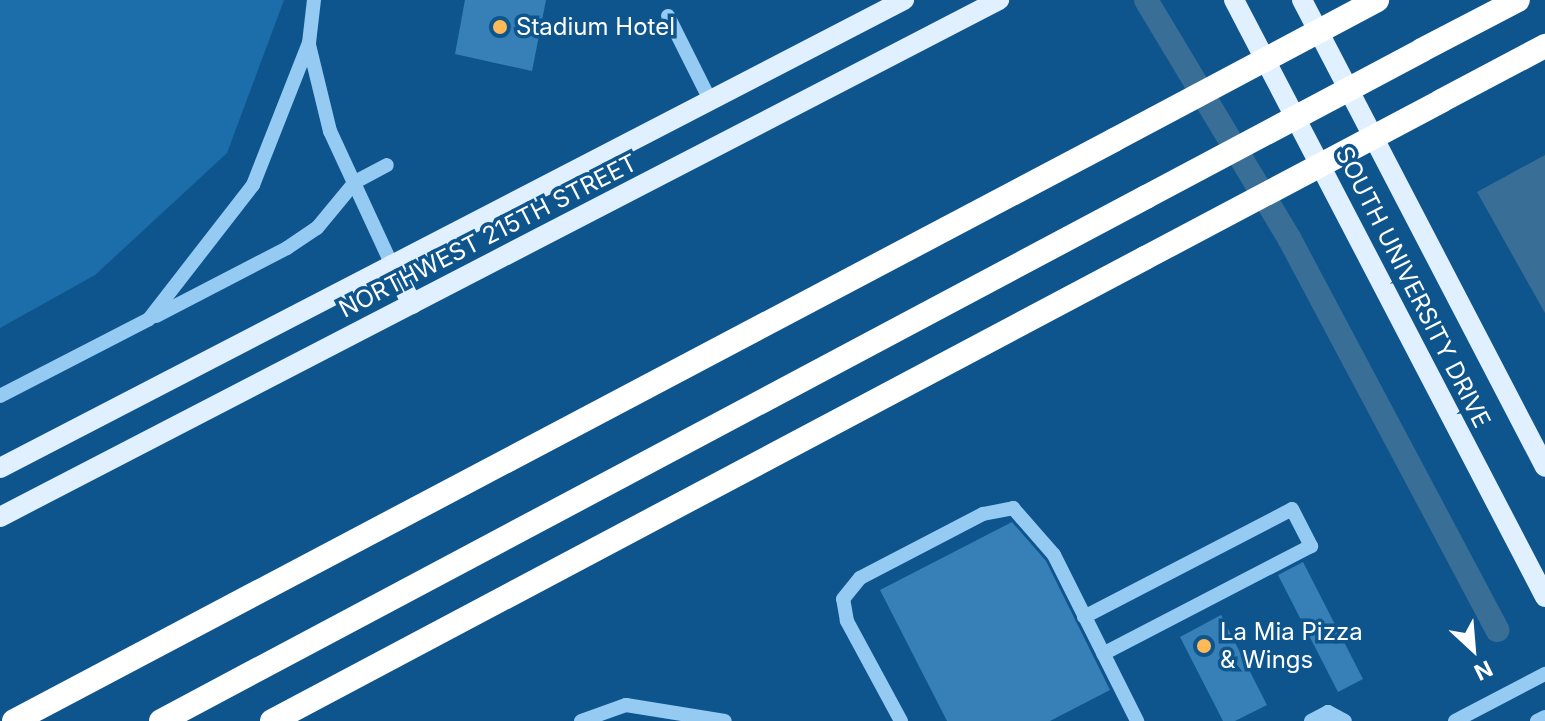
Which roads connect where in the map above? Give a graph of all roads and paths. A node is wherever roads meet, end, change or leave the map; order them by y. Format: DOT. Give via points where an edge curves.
graph roads {
  1 [pos="314,0"];
  2 [pos="904,0"];
  3 [pos="999,0"];
  4 [pos="1234,0"];
  5 [pos="1302,0"];
  6 [pos="1377,0"];
  7 [pos="1518,0"];
  8 [pos="668,16"];
  9 [pos="309,43"];
  10 [pos="1545,46"];
  11 [pos="710,100"];
  12 [pos="387,165"];
  13 [pos="355,182"];
  14 [pos="392,265"];
  15 [pos="412,304"];
  16 [pos="149,319"];
  17 [pos="0,396"];
  18 [pos="1545,467"];
  19 [pos="0,468"];
  20 [pos="0,517"];
  21 [pos="1545,597"];
  22 [pos="1084,617"];
  23 [pos="1103,654"];
  24 [pos="1545,674"];
  25 [pos="1327,717"];
  26 [pos="1545,717"];
  27 [pos="14,721"];
  28 [pos="161,721"];
  29 [pos="272,721"];
  30 [pos="581,721"];
  31 [pos="725,721"];
  32 [pos="901,721"];
  33 [pos="1137,721"];
  34 [pos="1311,721"];
  35 [pos="1345,721"];
  36 [pos="1455,721"];
  37 [pos="1537,721"];
  1 -- 9 [label="street"];
  2 -- 11 [label="main road, NORTHWEST 215TH STREET"];
  3 -- 15 [label="main road, NORTHWEST 215TH STREET"];
  4 -- 21 [label="main road, SOUTH UNIVERSITY DRIVE"];
  5 -- 18 [label="main road, SOUTH UNIVERSITY DRIVE"];
  6 -- 27 [label="highway, bridge"];
  7 -- 28 [label="highway, bridge"];
  8 -- 11 [label="street"];
  9 -- 13 [label="street" via="330,131"];
  9 -- 16 [label="street" via="253,185"];
  10 -- 29 [label="highway, bridge"];
  11 -- 14 [label="main road, NORTHWEST 215TH STREET"];
  12 -- 13 [label="street"];
  13 -- 14 [label="street"];
  13 -- 16 [label="street" via="317,228"];
  14 -- 15 [label="main road"];
  14 -- 19 [label="main road, NORTHWEST 215TH STREET"];
  15 -- 20 [label="main road, NORTHWEST 215TH STREET"];
  16 -- 17 [label="street"];
  22 -- 23 [label="street"];
  22 -- 23 [label="street" via="1292,509 1311,546"];
  22 -- 32 [label="street" via="1054,555 1013,508 983,514 860,578 843,599 847,621"];
  23 -- 33 [label="street"];
  24 -- 36 [label="street"];
  25 -- 34 [label="street"];
  25 -- 35 [label="street"];
  26 -- 37 [label="street"];
  30 -- 31 [label="street" via="626,705"];
}
